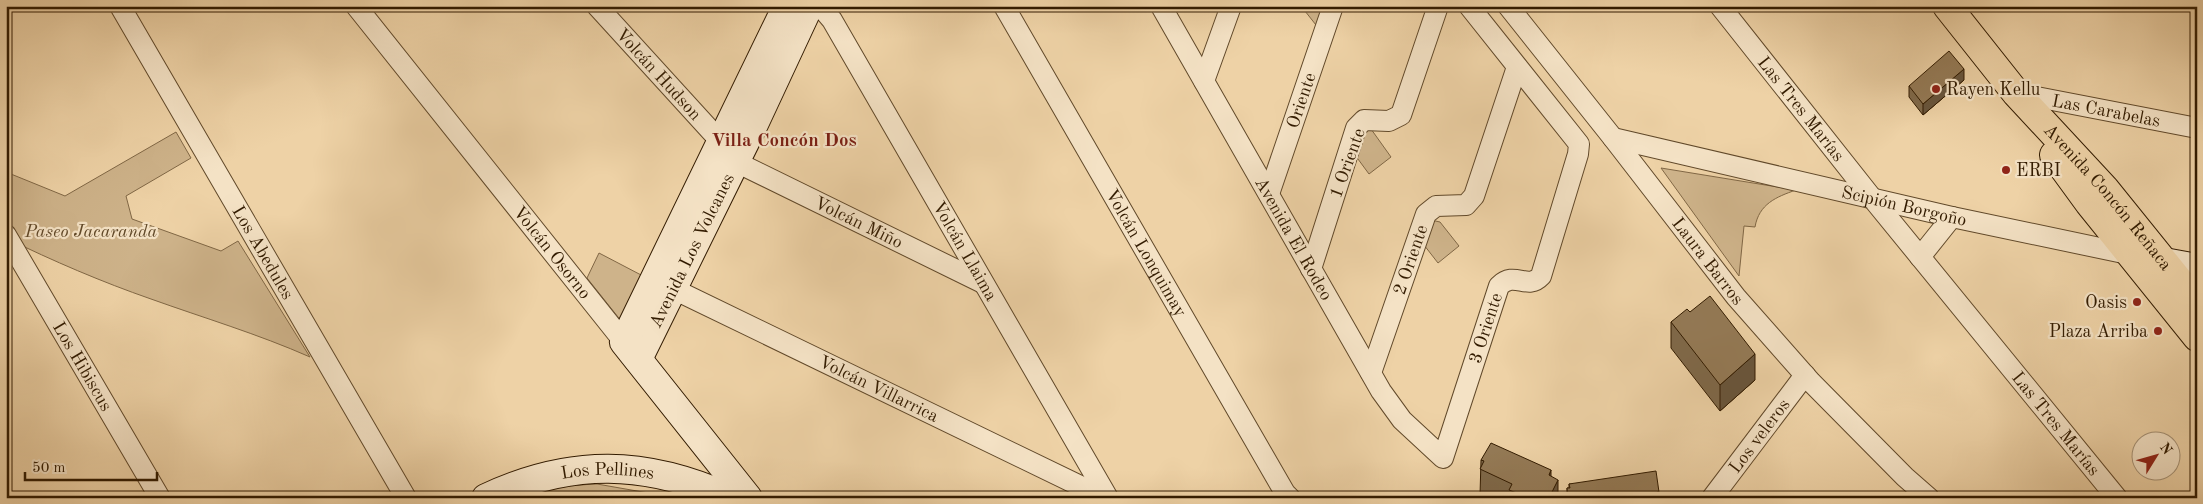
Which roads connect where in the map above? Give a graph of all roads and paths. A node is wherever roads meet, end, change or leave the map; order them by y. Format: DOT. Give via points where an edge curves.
graph roads {
  1 [pos="120,6"];
  2 [pos="356,6"];
  3 [pos="597,6"];
  4 [pos="787,6"];
  5 [pos="810,6"];
  6 [pos="820,6"];
  7 [pos="1004,6"];
  8 [pos="1161,6"];
  9 [pos="1231,6"];
  10 [pos="1333,6"];
  11 [pos="1438,6"];
  12 [pos="1469,6"];
  13 [pos="1508,6"];
  14 [pos="1720,6"];
  15 [pos="1947,6"];
  16 [pos="1517,67"];
  17 [pos="1204,81"];
  18 [pos="2016,93"];
  19 [pos="2197,128"];
  20 [pos="1613,138"];
  21 [pos="728,152"];
  22 [pos="1269,194"];
  23 [pos="1872,198"];
  24 [pos="1952,218"];
  25 [pos="6,234"];
  26 [pos="2131,254"];
  27 [pos="1920,257"];
  28 [pos="2164,262"];
  29 [pos="2197,268"];
  30 [pos="1311,269"];
  31 [pos="983,283"];
  32 [pos="663,284"];
  33 [pos="2197,303"];
  34 [pos="2197,337"];
  35 [pos="631,350"];
  36 [pos="1371,373"];
  37 [pos="1805,375"];
  38 [pos="1443,458"];
  39 [pos="1285,496"];
  40 [pos="160,498"];
  41 [pos="406,498"];
  42 [pos="486,498"];
  43 [pos="730,498"];
  44 [pos="748,498"];
  45 [pos="1106,498"];
  46 [pos="1712,498"];
  47 [pos="1929,498"];
  48 [pos="2117,498"];
  1 -- 41 [label="street, Los Abedules"];
  2 -- 35 [label="street, Volcán Osorno"];
  3 -- 21 [label="street, Volcán Hudson"];
  4 -- 21 [label="street, Avenida Los Volcanes"];
  5 -- 21 [label="street, Avenida Los Volcanes" via="754,124"];
  6 -- 31 [label="street, Volcán Llaima" via="832,20"];
  7 -- 39 [label="street, Volcán Lonquimay"];
  8 -- 17 [label="street, Avenida El Rodeo"];
  9 -- 17 [label="street"];
  10 -- 22 [label="street, Oriente"];
  11 -- 30 [label="street, 1 Oriente" via="1401,115 1389,121 1364,120 1356,128"];
  12 -- 16 [label="street"];
  13 -- 20 [label="street, Laura Barros"];
  14 -- 23 [label="street, Las Tres Marías"];
  15 -- 18 [label="main road, Avenida Concón Reñaca"];
  16 -- 36 [label="street, 2 Oriente" via="1474,196 1466,205 1436,206 1426,214"];
  16 -- 38 [label="street, 3 Oriente" via="1579,144 1578,154 1541,276 1534,282 1508,279 1499,286"];
  17 -- 22 [label="street, Avenida El Rodeo"];
  18 -- 19 [label="street, Las Carabelas"];
  18 -- 26 [label="main road, Avenida Concón Reñaca" via="2054,155"];
  18 -- 28 [label="main road, Avenida Concón Reñaca" via="2090,171"];
  20 -- 23 [label="street, Scipión Borgoño"];
  20 -- 37 [label="street, Laura Barros" via="1736,297"];
  21 -- 31 [label="street, Volcán Miño"];
  21 -- 32 [label="street, Avenida Los Volcanes"];
  22 -- 30 [label="street, Avenida El Rodeo"];
  23 -- 24 [label="street, Scipión Borgoño"];
  23 -- 27 [label="street, Las Tres Marías"];
  24 -- 26 [label="street, Scipión Borgoño"];
  24 -- 27 [label="street"];
  25 -- 40 [label="street, Los Hibiscus"];
  26 -- 28 [label="street, Scipión Borgoño"];
  26 -- 34 [label="main road, Avenida Concón Reñaca"];
  27 -- 48 [label="street, Las Tres Marías"];
  28 -- 29 [label="street, Scipión Borgoño"];
  28 -- 33 [label="main road, Avenida Concón Reñaca"];
  30 -- 36 [label="street, Avenida El Rodeo"];
  31 -- 45 [label="street, Volcán Llaima"];
  32 -- 35 [label="street, Avenida Los Volcanes"];
  32 -- 45 [label="street, Volcán Villarrica"];
  35 -- 44 [label="street, Volcán Osorno"];
  36 -- 38 [label="street, Avenida El Rodeo" via="1402,420"];
  37 -- 46 [label="street, Los veleros"];
  37 -- 47 [label="street, Laura Barros"];
  42 -- 43 [label="street, Los Pellines" via="548,475 614,469 649,471 674,477"];
}
